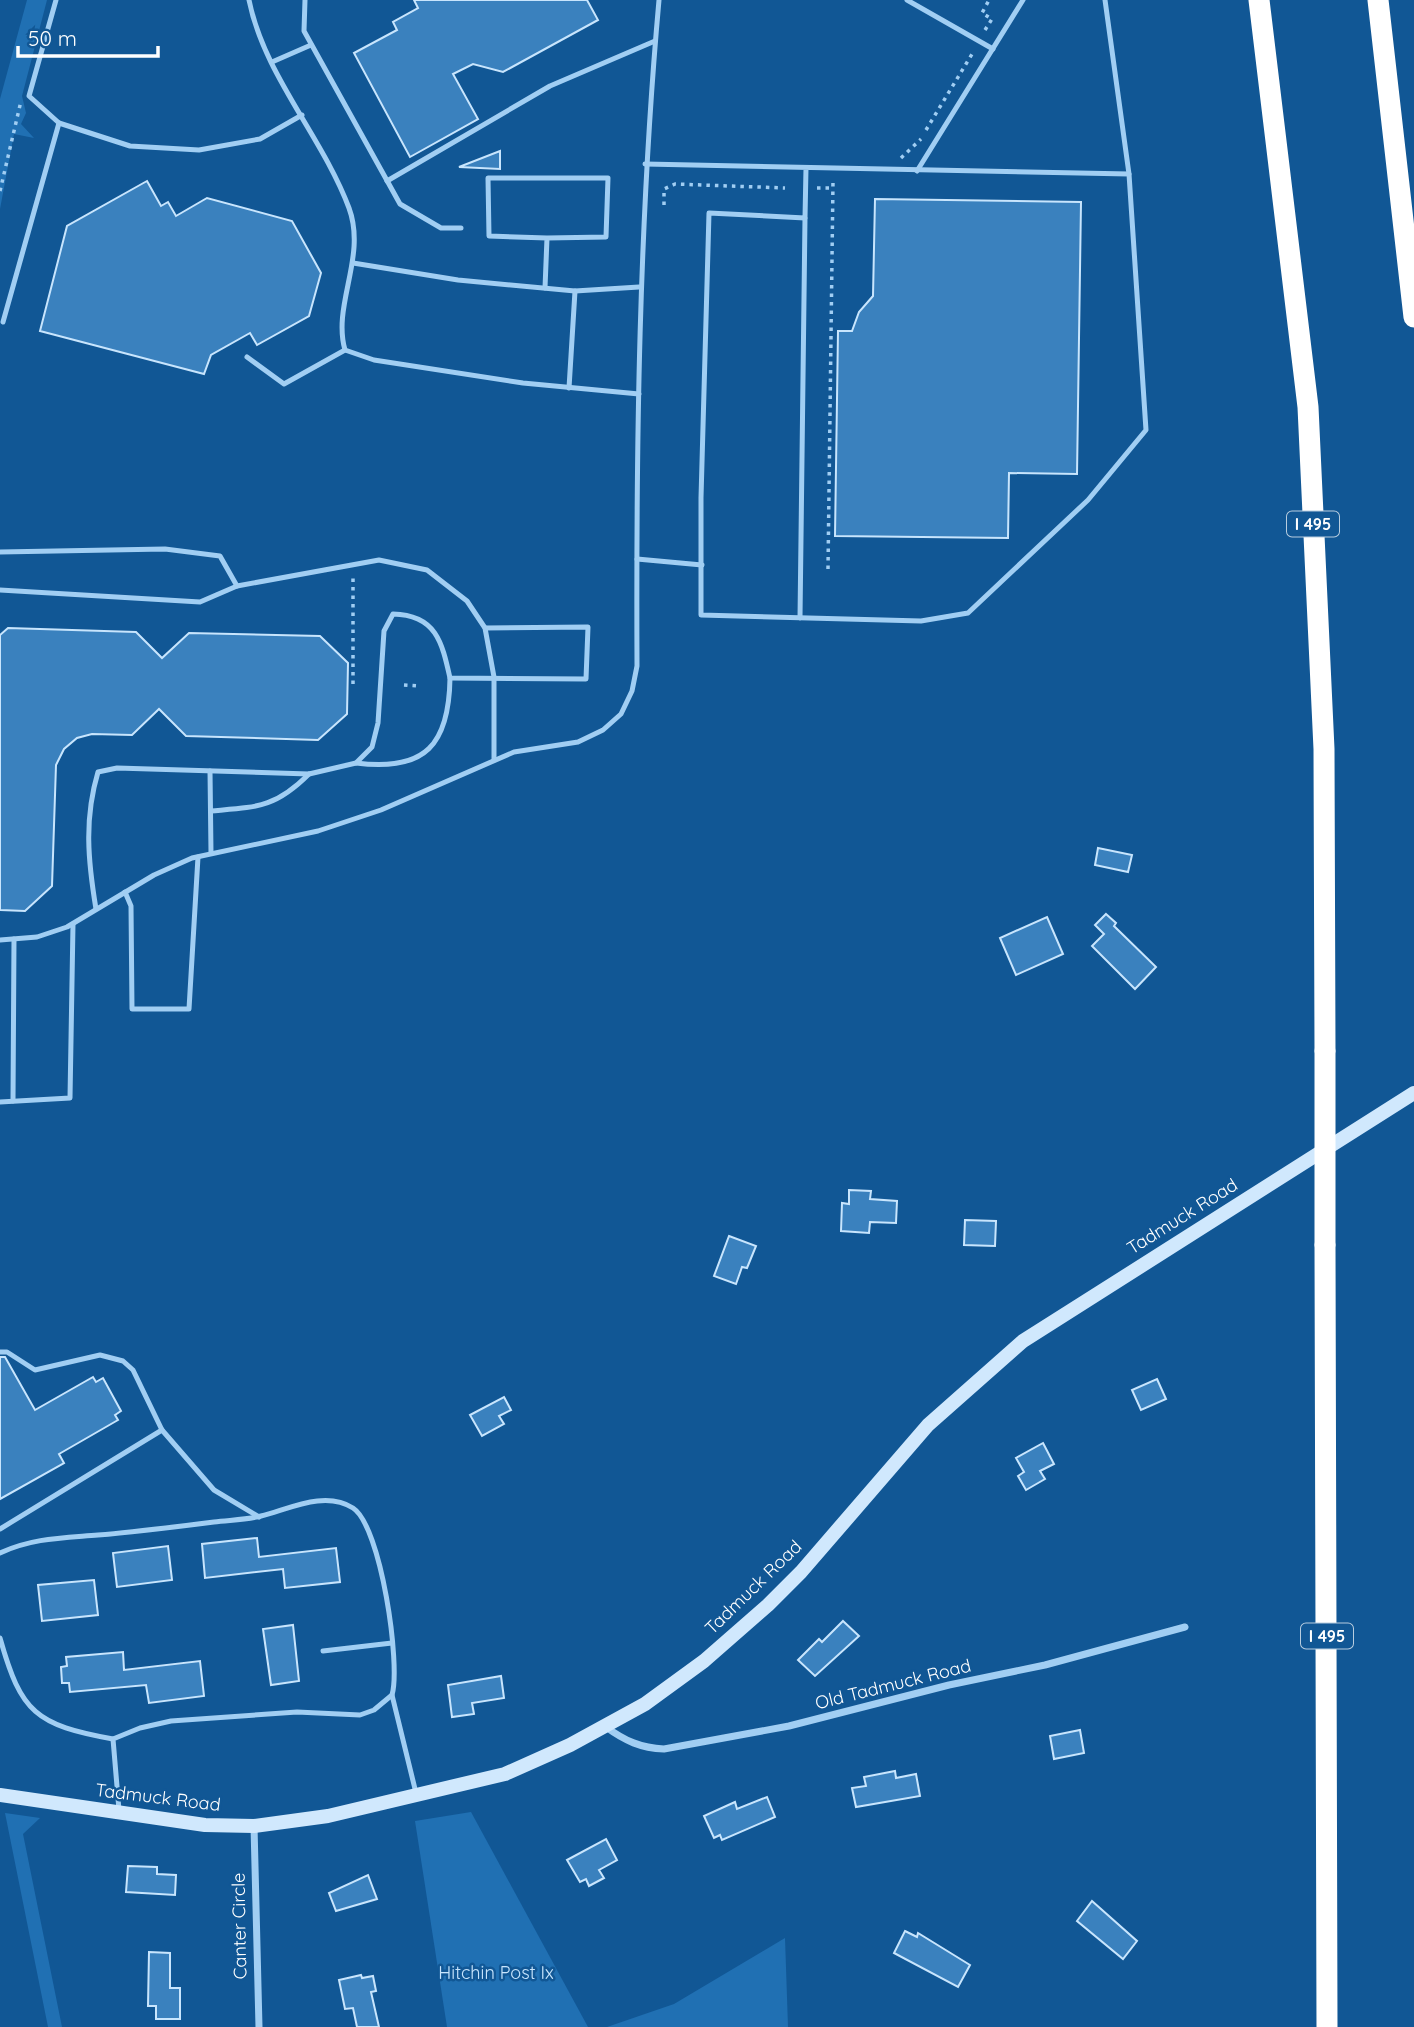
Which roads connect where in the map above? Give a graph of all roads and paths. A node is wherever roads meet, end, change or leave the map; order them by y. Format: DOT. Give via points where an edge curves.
graph roads {
  1 [pos="56,0"];
  2 [pos="249,0"];
  3 [pos="304,0"];
  4 [pos="659,0"];
  5 [pos="907,0"];
  6 [pos="989,0"];
  7 [pos="1023,0"];
  8 [pos="1105,0"];
  9 [pos="1259,0"];
  10 [pos="1378,0"];
  11 [pos="985,30"];
  12 [pos="655,41"];
  13 [pos="311,45"];
  14 [pos="993,49"];
  15 [pos="972,54"];
  16 [pos="272,62"];
  17 [pos="302,115"];
  18 [pos="59,123"];
  19 [pos="887,158"];
  20 [pos="645,164"];
  21 [pos="806,168"];
  22 [pos="917,171"];
  23 [pos="1129,174"];
  24 [pos="387,181"];
  25 [pos="833,181"];
  26 [pos="785,188"];
  27 [pos="815,188"];
  28 [pos="832,188"];
  29 [pos="664,205"];
  30 [pos="805,218"];
  31 [pos="461,228"];
  32 [pos="547,238"];
  33 [pos="353,263"];
  34 [pos="639,287"];
  35 [pos="545,288"];
  36 [pos="575,291"];
  37 [pos="1414,317"];
  38 [pos="3,322"];
  39 [pos="345,350"];
  40 [pos="247,357"];
  41 [pos="569,387"];
  42 [pos="639,394"];
  43 [pos="0,552"];
  44 [pos="637,559"];
  45 [pos="352,564"];
  46 [pos="702,565"];
  47 [pos="828,569"];
  48 [pos="237,586"];
  49 [pos="0,590"];
  50 [pos="800,618"];
  51 [pos="485,628"];
  52 [pos="494,677"];
  53 [pos="450,678"];
  54 [pos="353,684"];
  55 [pos="404,685"];
  56 [pos="418,686"];
  57 [pos="494,760"];
  58 [pos="356,763"];
  59 [pos="210,771"];
  60 [pos="309,774"];
  61 [pos="211,811"];
  62 [pos="211,853"];
  63 [pos="198,857"];
  64 [pos="125,892"];
  65 [pos="96,909"];
  66 [pos="73,924"];
  67 [pos="14,939"];
  68 [pos="0,940"];
  69 [pos="1414,1093"];
  70 [pos="13,1101"];
  71 [pos="0,1102"];
  72 [pos="0,1352"];
  73 [pos="162,1430"];
  74 [pos="259,1517"];
  75 [pos="0,1529"];
  76 [pos="0,1553"];
  77 [pos="1185,1627"];
  78 [pos="0,1638"];
  79 [pos="392,1643"];
  80 [pos="323,1651"];
  81 [pos="392,1695"];
  82 [pos="606,1727"];
  83 [pos="113,1739"];
  84 [pos="0,1795"];
  85 [pos="417,1796"];
  86 [pos="120,1813"];
  87 [pos="254,1826"];
  88 [pos="259,2027"];
  89 [pos="1327,2027"];
  1 -- 18 [label="lane" via="29,96"];
  2 -- 16 [label="lane"];
  3 -- 13 [label="lane" via="304,31"];
  4 -- 12 [label="lane"];
  5 -- 14 [label="lane"];
  6 -- 11 [label="path" via="982,13 992,19"];
  7 -- 14 [label="lane"];
  8 -- 23 [label="lane"];
  9 -- 89 [label="highway, I 495, bridge" via="1307,407 1324,749"];
  10 -- 37 [label="highway"];
  12 -- 20 [label="lane"];
  12 -- 24 [label="lane" via="550,86"];
  13 -- 16 [label="lane"];
  13 -- 24 [label="lane"];
  14 -- 22 [label="lane"];
  15 -- 19 [label="path" via="920,140 901,158"];
  16 -- 17 [label="lane"];
  17 -- 18 [label="lane" via="260,139 199,150 130,146"];
  17 -- 33 [label="lane" via="349,208"];
  18 -- 38 [label="lane"];
  20 -- 21 [label="lane"];
  20 -- 34 [label="lane"];
  21 -- 22 [label="lane"];
  21 -- 30 [label="lane"];
  22 -- 23 [label="lane"];
  23 -- 50 [label="lane" via="1146,430 1088,500 968,612 921,621"];
  24 -- 31 [label="lane" via="400,205 441,228"];
  25 -- 28 [label="path"];
  26 -- 29 [label="path" via="675,184 664,190"];
  27 -- 28 [label="path"];
  28 -- 47 [label="path"];
  30 -- 46 [label="lane" via="709,213"];
  30 -- 50 [label="lane"];
  32 -- 32 [label="lane" via="489,236 488,178 608,178 606,237"];
  32 -- 35 [label="lane"];
  33 -- 35 [label="lane"];
  33 -- 39 [label="lane" via="340,335"];
  34 -- 36 [label="lane"];
  34 -- 42 [label="lane"];
  35 -- 36 [label="lane"];
  36 -- 41 [label="lane"];
  39 -- 40 [label="lane" via="284,384"];
  39 -- 41 [label="lane" via="374,360"];
  41 -- 42 [label="lane"];
  42 -- 44 [label="lane"];
  43 -- 48 [label="lane" via="165,550 220,556"];
  44 -- 46 [label="lane"];
  44 -- 57 [label="lane" via="637,666 621,714 603,730 578,742 514,752"];
  45 -- 48 [label="lane"];
  45 -- 51 [label="lane" via="379,559 428,570 467,601"];
  45 -- 54 [label="path"];
  46 -- 50 [label="lane" via="701,615"];
  48 -- 49 [label="lane" via="200,602"];
  51 -- 52 [label="lane"];
  51 -- 52 [label="lane" via="588,627 586,679"];
  52 -- 53 [label="lane"];
  52 -- 57 [label="lane"];
  53 -- 58 [label="lane" via="443,731 430,750 404,760"];
  53 -- 58 [label="lane" via="442,643 427,624 411,615 393,614 384,631 378,723 372,747"];
  55 -- 56 [label="path"];
  57 -- 62 [label="lane" via="330,827"];
  58 -- 60 [label="lane"];
  59 -- 60 [label="lane"];
  59 -- 61 [label="lane"];
  59 -- 65 [label="lane" via="117,768 98,772 90,800 87,851"];
  60 -- 61 [label="lane" via="279,799 260,806"];
  61 -- 62 [label="lane"];
  62 -- 63 [label="lane"];
  63 -- 64 [label="lane"];
  63 -- 64 [label="lane" via="189,1009 132,1009 131,906"];
  64 -- 65 [label="lane"];
  65 -- 66 [label="lane"];
  66 -- 67 [label="lane" via="37,937"];
  66 -- 70 [label="lane" via="71,1098"];
  67 -- 68 [label="lane"];
  67 -- 70 [label="lane"];
  69 -- 82 [label="street, Tadmuck Road" via="1023,1341 928,1425 768,1605 704,1661"];
  70 -- 71 [label="lane"];
  72 -- 73 [label="lane" via="35,1370 100,1355 123,1361 133,1370"];
  73 -- 74 [label="lane" via="214,1490"];
  73 -- 75 [label="lane"];
  74 -- 76 [label="lane" via="27,1541"];
  74 -- 79 [label="lane" via="321,1500 355,1509 381,1564"];
  77 -- 82 [label="street, Old Tadmuck Road" via="789,1726 664,1749 645,1748"];
  78 -- 83 [label="lane" via="12,1680 28,1706 63,1728"];
  79 -- 80 [label="lane"];
  79 -- 81 [label="lane" via="396,1665"];
  81 -- 83 [label="lane" via="360,1715 297,1712 171,1721"];
  81 -- 85 [label="lane"];
  82 -- 85 [label="street, Tadmuck Road" via="505,1774"];
  83 -- 86 [label="lane"];
  84 -- 86 [label="street, Tadmuck Road"];
  85 -- 87 [label="street, Tadmuck Road" via="328,1816"];
  86 -- 87 [label="street, Tadmuck Road" via="205,1825"];
  87 -- 88 [label="street, Canter Circle"];
}
